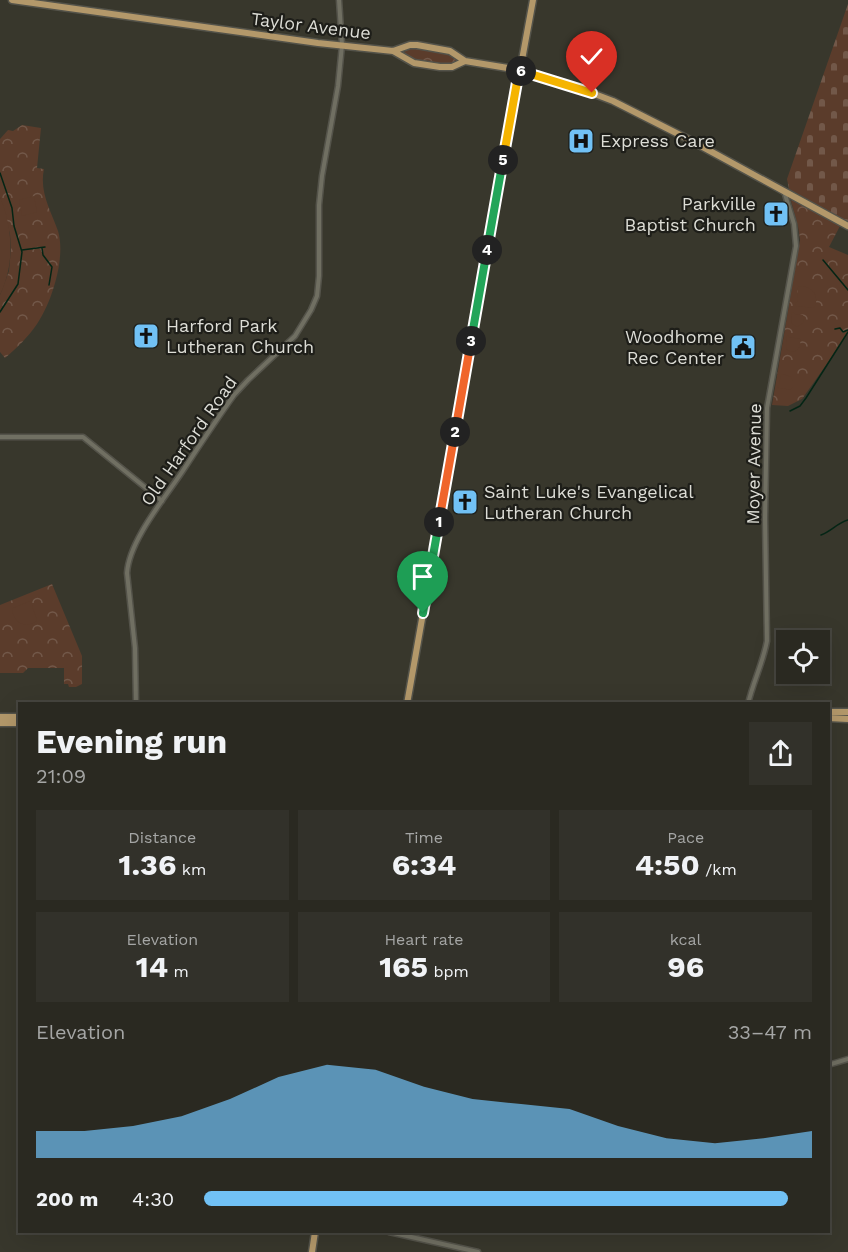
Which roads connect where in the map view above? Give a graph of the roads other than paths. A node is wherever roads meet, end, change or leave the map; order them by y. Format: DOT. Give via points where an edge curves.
graph roads {
  1 [pos="12,0"];
  2 [pos="339,0"];
  3 [pos="533,0"];
  4 [pos="342,45"];
  5 [pos="393,51"];
  6 [pos="465,62"];
  7 [pos="519,71"];
  8 [pos="784,190"];
  9 [pos="848,226"];
  10 [pos="0,437"];
  11 [pos="162,501"];
  12 [pos="136,702"];
  13 [pos="408,702"];
  14 [pos="749,702"];
  15 [pos="830,712"];
  16 [pos="848,712"];
  17 [pos="0,717"];
  18 [pos="18,717"];
  19 [pos="830,718"];
  20 [pos="848,718"];
  21 [pos="0,723"];
  22 [pos="18,723"];
  23 [pos="848,1059"];
  24 [pos="830,1064"];
  25 [pos="315,1233"];
  26 [pos="393,1233"];
  27 [pos="312,1252"];
  28 [pos="478,1252"];
  1 -- 4 [label="main road, Taylor Avenue"];
  2 -- 4 [label="street, Old Harford Road"];
  3 -- 7 [label="main road"];
  4 -- 5 [label="main road, Taylor Avenue"];
  4 -- 11 [label="street, Old Harford Road" via="319,197 319,276 314,303 295,336 234,395"];
  5 -- 6 [label="main road, Taylor Avenue" via="417,64 448,68"];
  5 -- 6 [label="main road, Taylor Avenue" via="413,45 435,48 450,51"];
  6 -- 7 [label="main road, Taylor Avenue"];
  7 -- 8 [label="main road, Taylor Avenue" via="613,101"];
  7 -- 13 [label="main road"];
  8 -- 9 [label="main road, Taylor Avenue"];
  8 -- 14 [label="street, Moyer Avenue" via="796,242 767,408 767,641"];
  10 -- 11 [label="street" via="83,437"];
  11 -- 12 [label="street, Old Harford Road" via="127,565"];
  15 -- 16 [label="main road"];
  17 -- 18 [label="main road"];
  19 -- 20 [label="main road"];
  21 -- 22 [label="main road"];
  23 -- 24 [label="street"];
  25 -- 27 [label="main road"];
  26 -- 28 [label="street"];
}
